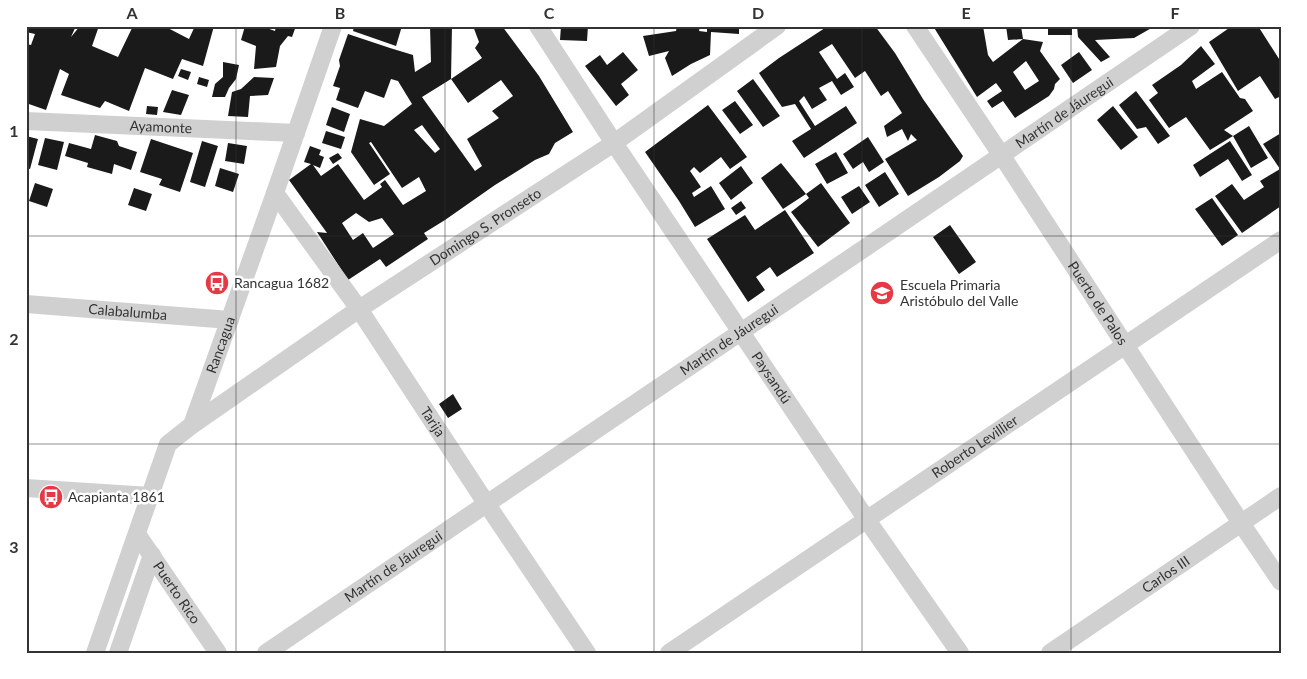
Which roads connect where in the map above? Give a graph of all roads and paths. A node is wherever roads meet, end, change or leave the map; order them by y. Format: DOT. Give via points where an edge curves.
graph roads {
  1 [pos="333,26"];
  2 [pos="538,26"];
  3 [pos="777,26"];
  4 [pos="916,26"];
  5 [pos="1190,26"];
  6 [pos="26,121"];
  7 [pos="296,133"];
  8 [pos="614,142"];
  9 [pos="1002,156"];
  10 [pos="275,193"];
  11 [pos="1281,240"];
  12 [pos="26,304"];
  13 [pos="359,309"];
  14 [pos="230,320"];
  15 [pos="742,332"];
  16 [pos="1125,346"];
  17 [pos="192,425"];
  18 [pos="26,488"];
  19 [pos="150,496"];
  20 [pos="1281,496"];
  21 [pos="486,503"];
  22 [pos="866,520"];
  23 [pos="1241,523"];
  24 [pos="137,534"];
  25 [pos="152,555"];
  26 [pos="1281,582"];
  27 [pos="96,653"];
  28 [pos="118,653"];
  29 [pos="218,653"];
  30 [pos="266,653"];
  31 [pos="587,653"];
  32 [pos="669,653"];
  33 [pos="960,653"];
  34 [pos="1050,653"];
  1 -- 7 [label="street, Rancagua"];
  2 -- 8 [label="street, Paysandú"];
  3 -- 8 [label="street, Domingo S. Pronseto"];
  4 -- 9 [label="street, Puerto de Palos"];
  5 -- 9 [label="street, Martín de Jáuregui"];
  6 -- 7 [label="street, Ayamonte"];
  7 -- 10 [label="street, Rancagua"];
  8 -- 13 [label="street, Domingo S. Pronseto"];
  8 -- 15 [label="street, Paysandú"];
  9 -- 15 [label="street, Martín de Jáuregui"];
  9 -- 16 [label="street, Puerto de Palos"];
  10 -- 13 [label="street, Tarija"];
  10 -- 14 [label="street, Rancagua"];
  11 -- 16 [label="street, Roberto Levillier"];
  12 -- 14 [label="street, Calabalumba"];
  13 -- 17 [label="street, Domingo S. Pronseto"];
  13 -- 21 [label="street, Tarija"];
  14 -- 17 [label="street, Rancagua"];
  15 -- 21 [label="street, Martín de Jáuregui"];
  15 -- 22 [label="street, Paysandú"];
  16 -- 22 [label="street, Roberto Levillier"];
  16 -- 23 [label="street, Puerto de Palos"];
  17 -- 19 [label="street" via="168,444"];
  18 -- 19 [label="street"];
  19 -- 24 [label="street"];
  20 -- 23 [label="street, Carlos III"];
  21 -- 30 [label="street, Martín de Jáuregui"];
  21 -- 31 [label="street, Tarija"];
  22 -- 32 [label="street, Roberto Levillier"];
  22 -- 33 [label="street, Paysandú"];
  23 -- 26 [label="street, Puerto de Palos"];
  23 -- 34 [label="street, Carlos III"];
  24 -- 25 [label="street, Puerto Rico"];
  24 -- 27 [label="street"];
  25 -- 28 [label="street"];
  25 -- 29 [label="street, Puerto Rico"];
}
